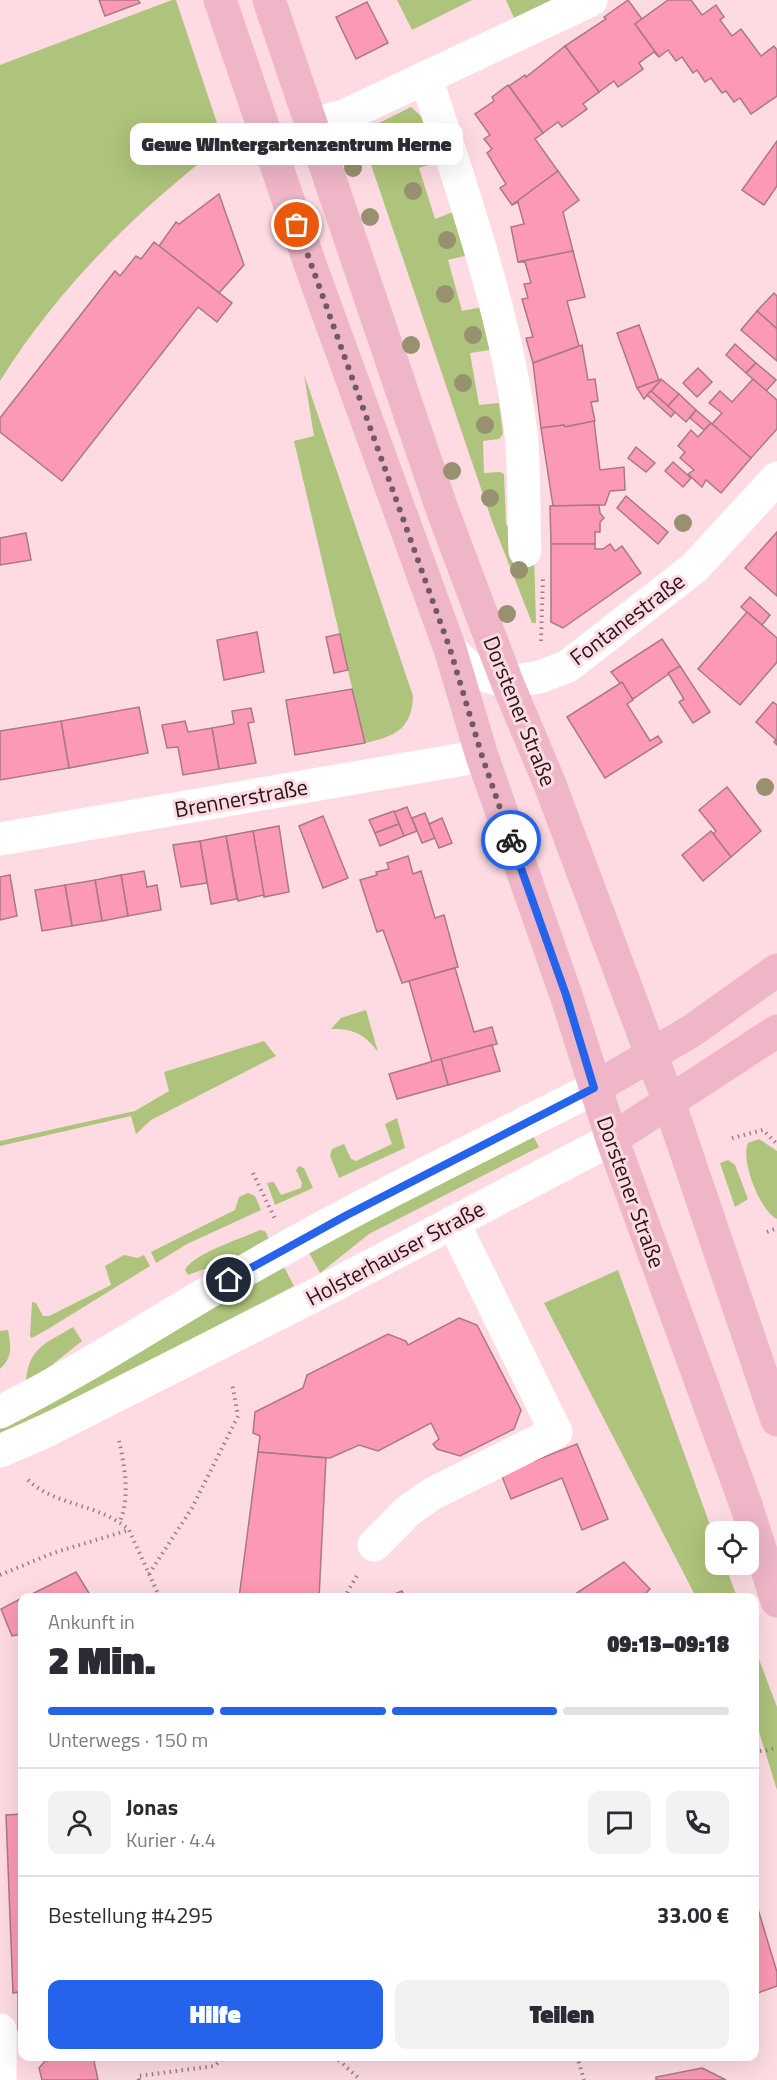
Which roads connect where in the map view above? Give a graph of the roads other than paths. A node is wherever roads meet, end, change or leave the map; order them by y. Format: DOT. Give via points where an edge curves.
graph roads {
  1 [pos="220,0"];
  2 [pos="268,0"];
  3 [pos="591,0"];
  4 [pos="426,77"];
  5 [pos="311,124"];
  6 [pos="777,478"];
  7 [pos="525,551"];
  8 [pos="450,649"];
  9 [pos="507,682"];
  10 [pos="482,756"];
  11 [pos="0,839"];
  12 [pos="777,970"];
  13 [pos="777,1031"];
  14 [pos="651,1055"];
  15 [pos="594,1088"];
  16 [pos="669,1101"];
  17 [pos="612,1139"];
  18 [pos="453,1222"];
  19 [pos="0,1412"];
  20 [pos="777,1420"];
  21 [pos="0,1451"];
  22 [pos="374,1545"];
  23 [pos="777,1601"];
  24 [pos="0,2030"];
  25 [pos="0,2080"];
  1 -- 8 [label="main road, Dorstener Straße" via="311,267"];
  2 -- 5 [label="main road, Dorstener Straße"];
  3 -- 4 [label="street"];
  4 -- 5 [label="street" via="344,116"];
  4 -- 7 [label="street" via="494,289 521,435"];
  5 -- 9 [label="main road, Dorstener Straße" via="442,509"];
  6 -- 9 [label="street, Fontanestraße" via="694,568 568,666 540,678"];
  8 -- 9 [label="street, Fontanestraße" via="468,667"];
  8 -- 10 [label="main road, Dorstener Straße"];
  9 -- 14 [label="main road, Dorstener Straße" via="549,782"];
  10 -- 11 [label="street, Brennerstraße"];
  10 -- 15 [label="main road, Dorstener Straße" via="566,995"];
  12 -- 14 [label="main road"];
  13 -- 16 [label="main road, Holsterhauser Straße"];
  14 -- 15 [label="main road"];
  14 -- 16 [label="main road, Dorstener Straße"];
  15 -- 17 [label="main road, Dorstener Straße"];
  15 -- 19 [label="street" via="248,1268 98,1359"];
  16 -- 17 [label="main road, Holsterhauser Straße"];
  16 -- 20 [label="main road, Dorstener Straße"];
  17 -- 18 [label="street, Holsterhauser Straße"];
  17 -- 23 [label="main road, Dorstener Straße" via="746,1504"];
  18 -- 21 [label="street, Holsterhauser Straße"];
  18 -- 22 [label="street" via="556,1432 432,1494 409,1510"];
  24 -- 25 [label="street"];
}
